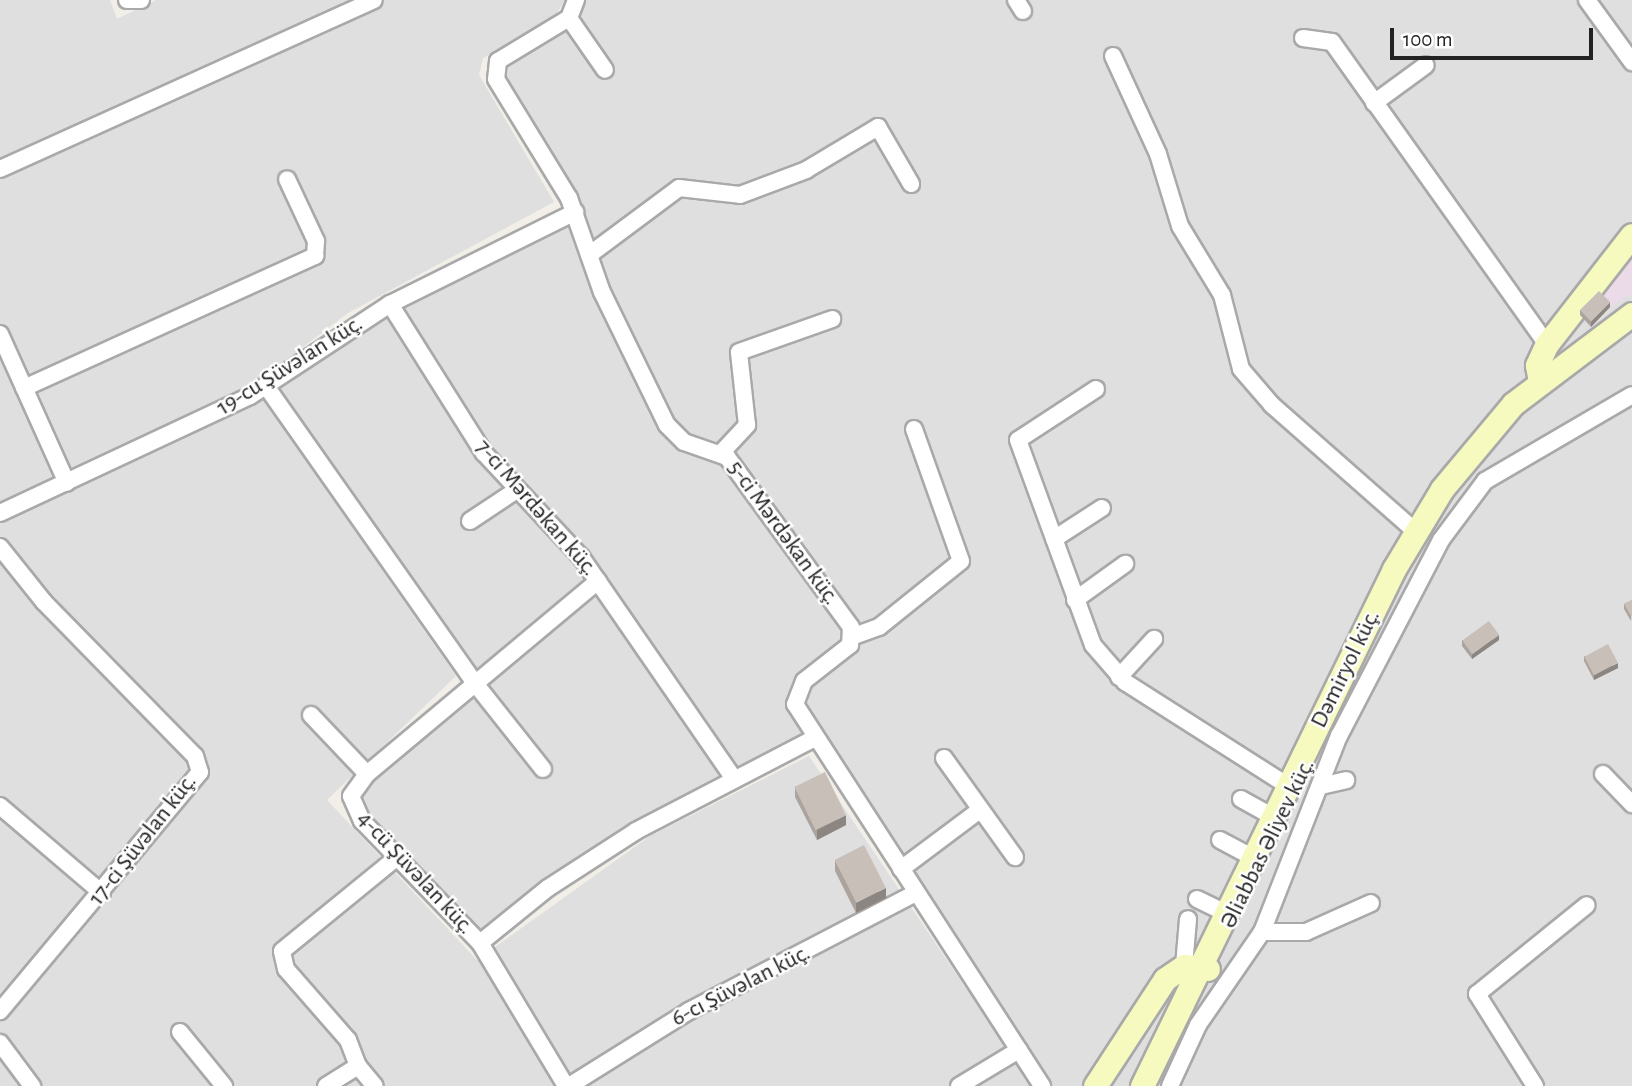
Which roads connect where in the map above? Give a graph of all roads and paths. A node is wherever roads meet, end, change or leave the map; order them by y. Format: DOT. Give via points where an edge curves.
graph roads {
  1 [pos="127,0"];
  2 [pos="141,0"];
  3 [pos="374,0"];
  4 [pos="1587,0"];
  5 [pos="578,5"];
  6 [pos="1303,38"];
  7 [pos="1113,56"];
  8 [pos="1632,62"];
  9 [pos="1426,65"];
  10 [pos="605,70"];
  11 [pos="1374,103"];
  12 [pos="0,169"];
  13 [pos="287,179"];
  14 [pos="911,184"];
  15 [pos="575,212"];
  16 [pos="1632,235"];
  17 [pos="589,255"];
  18 [pos="390,304"];
  19 [pos="1632,314"];
  20 [pos="832,318"];
  21 [pos="1632,323"];
  22 [pos="0,334"];
  23 [pos="1547,344"];
  24 [pos="1540,381"];
  25 [pos="267,386"];
  26 [pos="24,388"];
  27 [pos="1096,389"];
  28 [pos="1632,395"];
  29 [pos="914,429"];
  30 [pos="722,452"];
  31 [pos="67,483"];
  32 [pos="514,491"];
  33 [pos="1102,508"];
  34 [pos="0,513"];
  35 [pos="470,521"];
  36 [pos="1415,531"];
  37 [pos="1054,539"];
  38 [pos="0,547"];
  39 [pos="1125,564"];
  40 [pos="598,581"];
  41 [pos="1075,600"];
  42 [pos="854,636"];
  43 [pos="1154,639"];
  44 [pos="1119,677"];
  45 [pos="474,682"];
  46 [pos="311,715"];
  47 [pos="815,738"];
  48 [pos="944,758"];
  49 [pos="543,769"];
  50 [pos="367,774"];
  51 [pos="1603,774"];
  52 [pos="733,777"];
  53 [pos="1346,780"];
  54 [pos="1288,786"];
  55 [pos="1321,786"];
  56 [pos="1241,799"];
  57 [pos="1632,804"];
  58 [pos="0,806"];
  59 [pos="980,810"];
  60 [pos="1274,817"];
  61 [pos="1220,840"];
  62 [pos="396,858"];
  63 [pos="1016,858"];
  64 [pos="1254,858"];
  65 [pos="901,869"];
  66 [pos="102,893"];
  67 [pos="916,893"];
  68 [pos="1197,899"];
  69 [pos="1371,903"];
  70 [pos="1587,905"];
  71 [pos="1226,913"];
  72 [pos="1188,919"];
  73 [pos="1262,932"];
  74 [pos="480,943"];
  75 [pos="1197,968"];
  76 [pos="0,1011"];
  77 [pos="180,1032"];
  78 [pos="0,1043"];
  79 [pos="1019,1050"];
  80 [pos="358,1066"];
  81 [pos="32,1086"];
  82 [pos="224,1086"];
  83 [pos="326,1086"];
  84 [pos="375,1086"];
  85 [pos="568,1086"];
  86 [pos="960,1086"];
  87 [pos="1042,1086"];
  88 [pos="1095,1086"];
  89 [pos="1142,1086"];
  90 [pos="1150,1086"];
  91 [pos="1170,1086"];
  92 [pos="1535,1086"];
  1 -- 2 [label="street"];
  3 -- 12 [label="street"];
  4 -- 8 [label="street"];
  5 -- 10 [label="street"];
  5 -- 15 [label="street, 5-ci Mərdəkan küç." via="498,61 494,72"];
  6 -- 11 [label="street" via="1332,42"];
  7 -- 36 [label="street" via="1158,154 1180,226 1222,295 1241,369 1272,405"];
  9 -- 11 [label="street"];
  11 -- 23 [label="street"];
  13 -- 26 [label="street" via="316,241 315,256"];
  14 -- 17 [label="street" via="878,127 806,170 740,195 679,188"];
  15 -- 17 [label="street, 5-ci Mərdəkan küç."];
  15 -- 18 [label="street, 19-cu Şüvəlan küç."];
  16 -- 23 [label="main road"];
  17 -- 30 [label="street, 5-ci Mərdəkan küç." via="667,425 684,442"];
  18 -- 25 [label="street, 19-cu Şüvəlan küç."];
  18 -- 32 [label="street, 7-ci Mərdəkan küç."];
  19 -- 24 [label="main road, Dəmiryol küç."];
  20 -- 30 [label="street" via="740,352 747,425"];
  21 -- 75 [label="main road, Əliabbas Əliyev küç." via="1517,412 1447,495 1411,553"];
  22 -- 26 [label="street"];
  23 -- 24 [label="main road" via="1537,365"];
  24 -- 36 [label="main road, Dəmiryol küç." via="1468,453"];
  25 -- 31 [label="street, 19-cu Şüvəlan küç."];
  25 -- 45 [label="street"];
  26 -- 31 [label="street"];
  27 -- 37 [label="street" via="1018,440"];
  28 -- 55 [label="street, Dəmiryol küç." via="1477,488 1433,554 1339,736"];
  29 -- 42 [label="street" via="961,561 879,627"];
  30 -- 42 [label="street, 5-ci Mərdəkan küç."];
  31 -- 34 [label="street, 19-cu Şüvəlan küç."];
  32 -- 35 [label="street"];
  32 -- 40 [label="street, 7-ci Mərdəkan küç." via="563,535"];
  33 -- 37 [label="street"];
  36 -- 54 [label="main road, Dəmiryol küç."];
  37 -- 41 [label="street"];
  38 -- 66 [label="street, 17-ci Şüvəlan küç." via="44,602 199,764 197,780"];
  39 -- 41 [label="street"];
  40 -- 45 [label="street, 4-cü Şüvəlan küç."];
  40 -- 52 [label="street, 7-ci Mərdəkan küç."];
  41 -- 44 [label="street" via="1093,645"];
  42 -- 47 [label="street" via="796,690 795,704"];
  43 -- 44 [label="street"];
  44 -- 54 [label="street"];
  45 -- 49 [label="street"];
  45 -- 50 [label="street, 4-cü Şüvəlan küç."];
  46 -- 50 [label="street"];
  47 -- 52 [label="street"];
  47 -- 65 [label="street"];
  48 -- 59 [label="street"];
  50 -- 62 [label="street, 4-cü Şüvəlan küç." via="352,804"];
  51 -- 57 [label="street"];
  52 -- 74 [label="street" via="581,866"];
  53 -- 55 [label="street"];
  54 -- 60 [label="main road, Dəmiryol küç."];
  55 -- 73 [label="street, Dəmiryol küç."];
  56 -- 60 [label="street"];
  58 -- 66 [label="street"];
  59 -- 63 [label="street"];
  59 -- 65 [label="street"];
  60 -- 64 [label="main road, Dəmiryol küç."];
  61 -- 64 [label="street"];
  62 -- 74 [label="street, 4-cü Şüvəlan küç."];
  62 -- 80 [label="street" via="282,951 286,970 348,1040"];
  64 -- 71 [label="main road, Dəmiryol küç."];
  65 -- 67 [label="street"];
  66 -- 76 [label="street, 17-ci Şüvəlan küç."];
  67 -- 79 [label="street"];
  67 -- 85 [label="street, 6-cı Şüvəlan küç." via="689,1011"];
  68 -- 71 [label="street"];
  69 -- 73 [label="street" via="1306,932"];
  70 -- 92 [label="street" via="1476,994"];
  71 -- 75 [label="main road, Dəmiryol küç."];
  72 -- 75 [label="street"];
  73 -- 91 [label="street, Dəmiryol küç." via="1198,1025"];
  74 -- 85 [label="street, 4-cü Şüvəlan küç."];
  75 -- 88 [label="main road" via="1143,1004"];
  75 -- 89 [label="main road, Dəmiryol küç."];
  75 -- 90 [label="main road, Əliabbas Əliyev küç."];
  77 -- 82 [label="street"];
  78 -- 81 [label="street"];
  79 -- 86 [label="street"];
  79 -- 87 [label="street"];
  80 -- 83 [label="street"];
  80 -- 84 [label="street"];
}
